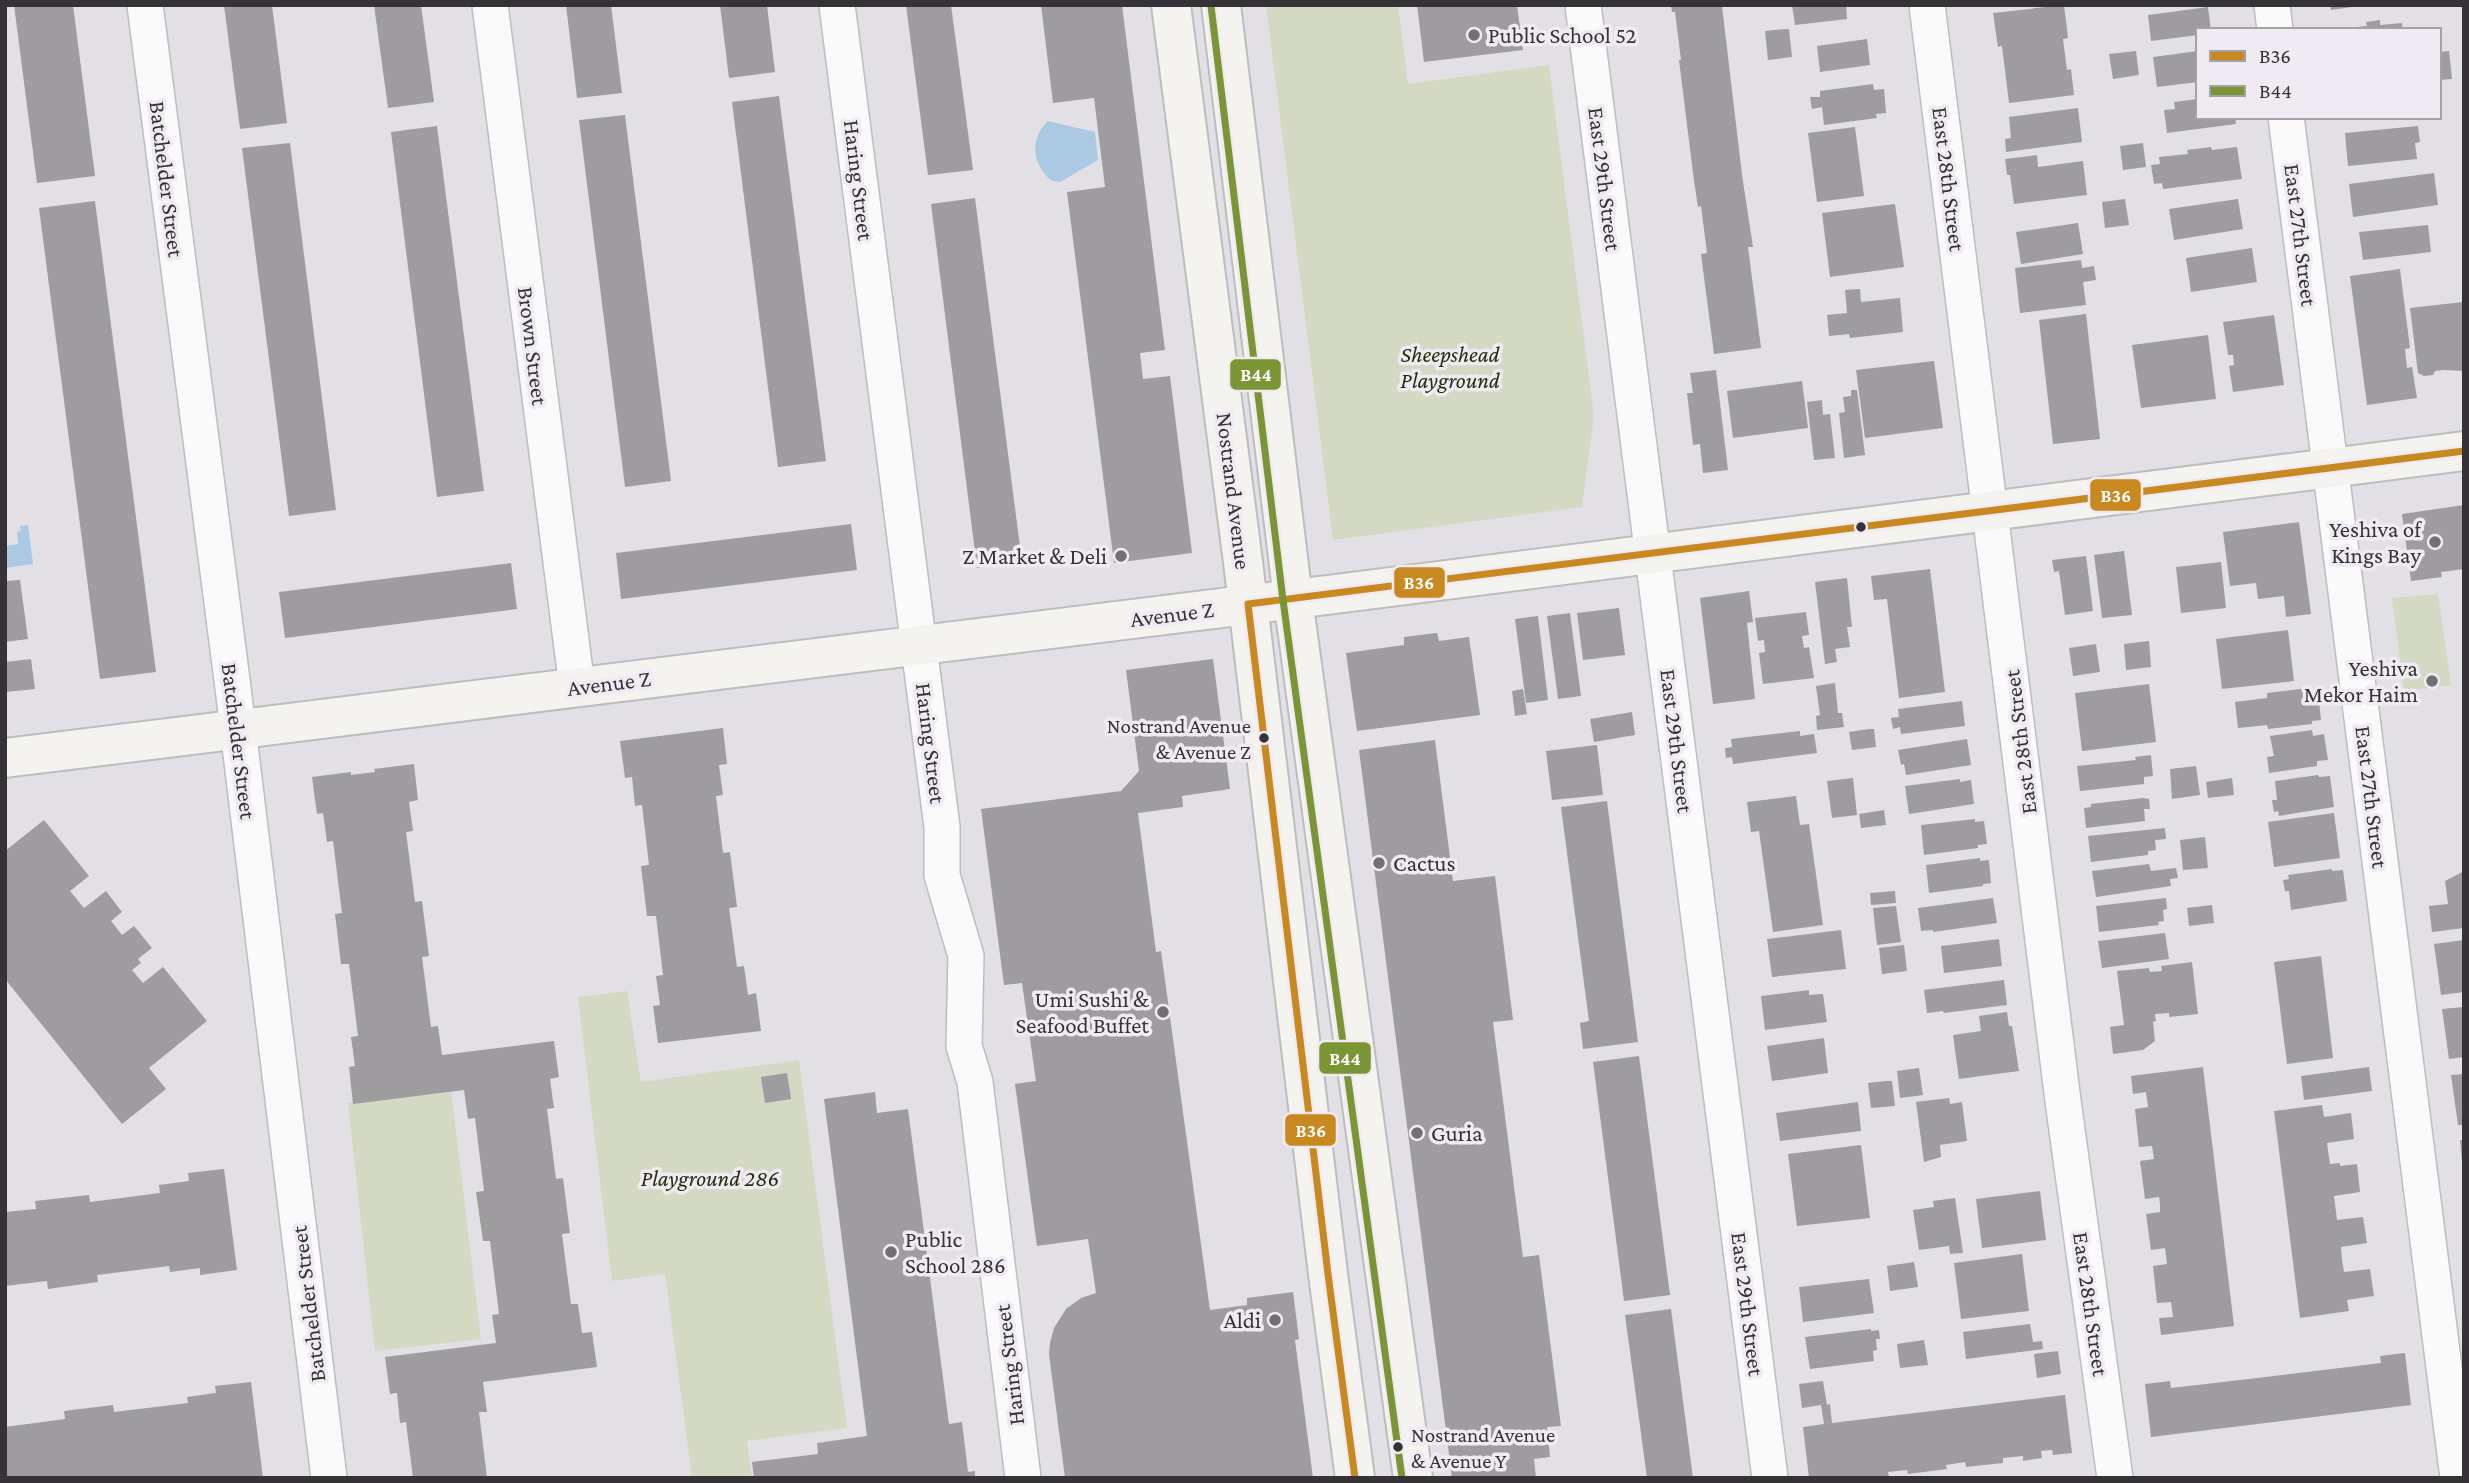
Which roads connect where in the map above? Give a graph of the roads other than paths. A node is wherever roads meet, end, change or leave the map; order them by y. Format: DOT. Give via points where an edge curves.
graph roads {
  1 [pos="145,5"];
  2 [pos="490,5"];
  3 [pos="837,5"];
  4 [pos="1171,5"];
  5 [pos="1221,5"];
  6 [pos="1583,5"];
  7 [pos="1927,5"];
  8 [pos="2272,5"];
  9 [pos="2275,28"];
  10 [pos="2286,119"];
  11 [pos="2464,451"];
  12 [pos="2331,468"];
  13 [pos="1991,511"];
  14 [pos="1654,553"];
  15 [pos="1293,599"];
  16 [pos="1248,604"];
  17 [pos="919,645"];
  18 [pos="577,687"];
  19 [pos="237,729"];
  20 [pos="5,758"];
  21 [pos="329,1478"];
  22 [pos="1023,1478"];
  23 [pos="1355,1478"];
  24 [pos="1413,1478"];
  25 [pos="1770,1478"];
  26 [pos="2115,1478"];
  27 [pos="2458,1478"];
  1 -- 19 [label="street, Batchelder Street"];
  2 -- 18 [label="street, Brown Street"];
  3 -- 17 [label="street, Haring Street"];
  4 -- 16 [label="main road, Nostrand Avenue"];
  5 -- 15 [label="main road, Nostrand Avenue"];
  6 -- 14 [label="street, East 29th Street"];
  7 -- 13 [label="street, East 28th Street"];
  8 -- 9 [label="street"];
  10 -- 12 [label="street, East 27th Street"];
  11 -- 12 [label="main road, Avenue Z"];
  12 -- 13 [label="main road, Avenue Z"];
  12 -- 27 [label="street, East 27th Street"];
  13 -- 14 [label="main road, Avenue Z"];
  13 -- 26 [label="street, East 28th Street" via="2063,1101"];
  14 -- 15 [label="main road, Avenue Z"];
  14 -- 25 [label="street, East 29th Street"];
  15 -- 16 [label="main road, Avenue Z"];
  15 -- 24 [label="main road, Nostrand Avenue"];
  16 -- 17 [label="main road, Avenue Z"];
  16 -- 23 [label="main road, Nostrand Avenue"];
  17 -- 18 [label="main road, Avenue Z"];
  17 -- 22 [label="street, Haring Street" via="942,827 942,875 966,956 964,1046 975,1082"];
  18 -- 19 [label="main road, Avenue Z"];
  19 -- 20 [label="main road, Avenue Z"];
  19 -- 21 [label="street, Batchelder Street"];
}
